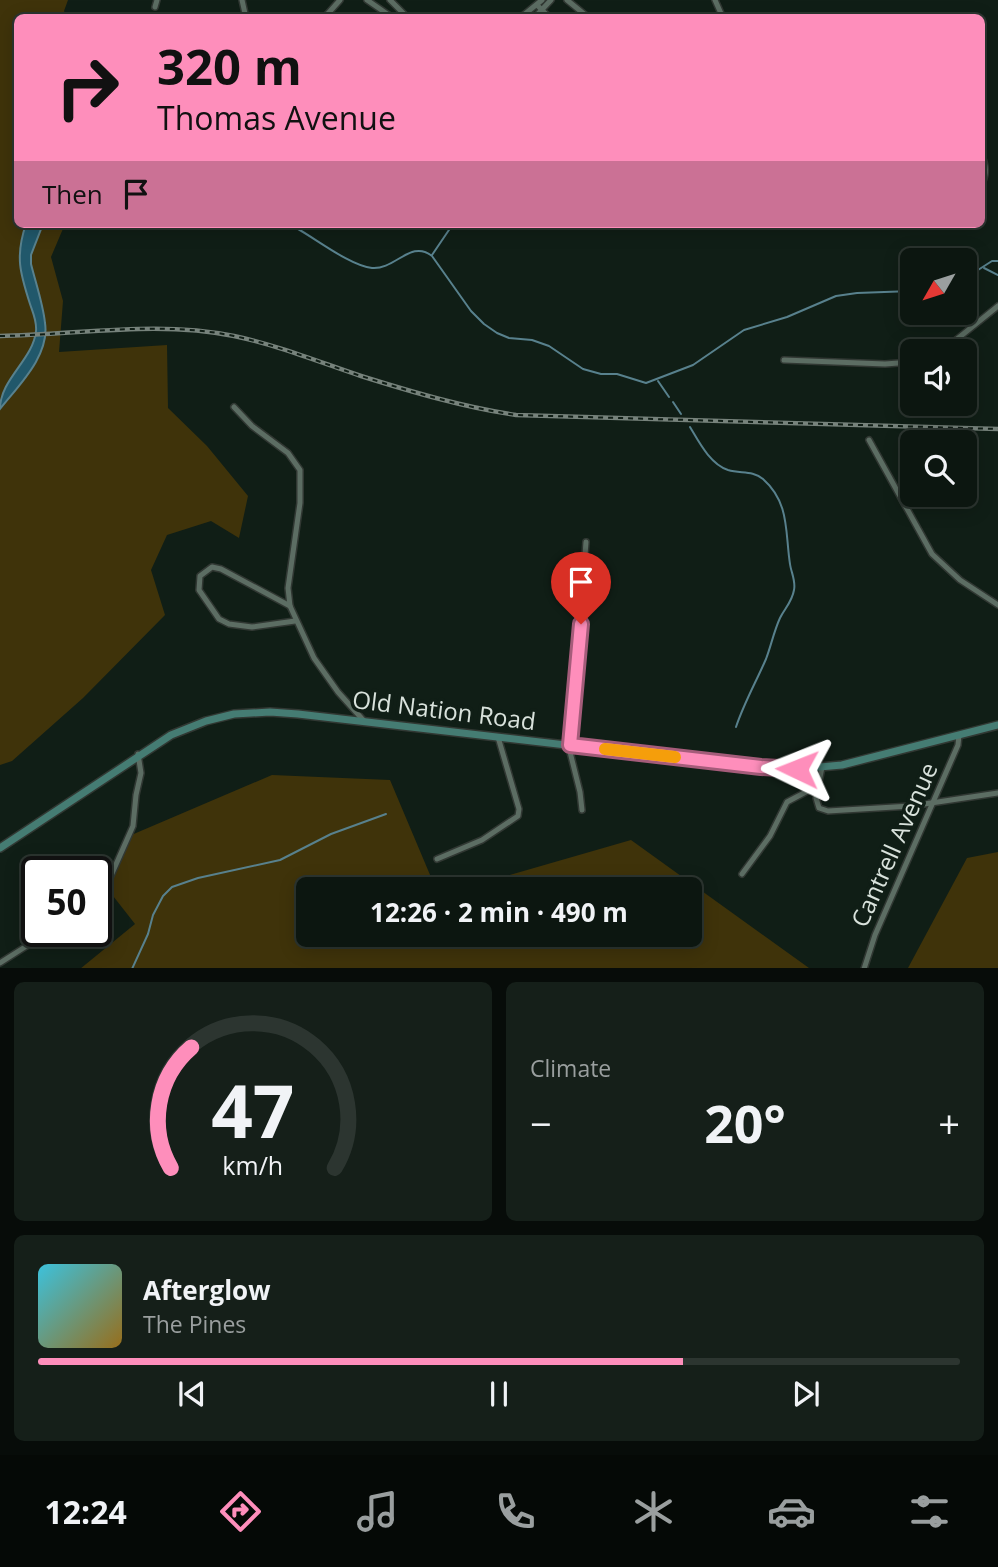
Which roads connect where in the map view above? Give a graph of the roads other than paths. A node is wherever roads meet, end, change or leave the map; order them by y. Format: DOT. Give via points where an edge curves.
graph roads {
  1 [pos="347,0"];
  2 [pos="367,0"];
  3 [pos="390,0"];
  4 [pos="551,0"];
  5 [pos="567,0"];
  6 [pos="339,2"];
  7 [pos="539,3"];
  8 [pos="543,11"];
  9 [pos="387,14"];
  10 [pos="404,14"];
  11 [pos="525,14"];
  12 [pos="539,14"];
  13 [pos="546,14"];
  14 [pos="584,14"];
  15 [pos="998,306"];
  16 [pos="957,339"];
  17 [pos="784,360"];
  18 [pos="900,363"];
  19 [pos="234,407"];
  20 [pos="869,440"];
  21 [pos="586,542"];
  22 [pos="998,605"];
  23 [pos="290,606"];
  24 [pos="295,621"];
  25 [pos="364,721"];
  26 [pos="998,725"];
  27 [pos="959,735"];
  28 [pos="498,737"];
  29 [pos="570,745"];
  30 [pos="138,754"];
  31 [pos="822,767"];
  32 [pos="819,785"];
  33 [pos="998,793"];
  34 [pos="933,803"];
  35 [pos="582,810"];
  36 [pos="0,848"];
  37 [pos="437,859"];
  38 [pos="112,873"];
  39 [pos="742,874"];
  40 [pos="25,947"];
  41 [pos="0,963"];
  42 [pos="864,968"];
  1 -- 6 [label="street"];
  2 -- 9 [label="street"];
  3 -- 10 [label="street"];
  4 -- 8 [label="street"];
  5 -- 14 [label="street"];
  7 -- 8 [label="street"];
  7 -- 11 [label="street"];
  8 -- 12 [label="street"];
  8 -- 13 [label="street"];
  15 -- 16 [label="street"];
  17 -- 18 [label="street"];
  19 -- 23 [label="street" via="288,453 300,470"];
  20 -- 22 [label="street" via="932,554"];
  21 -- 29 [label="street"];
  23 -- 24 [label="street"];
  23 -- 24 [label="street" via="221,569 212,568 200,576 199,590 219,619 229,624 252,627"];
  24 -- 25 [label="street" via="320,667"];
  25 -- 28 [label="main road, Old Nation Road"];
  25 -- 30 [label="main road, Old Nation Road" via="270,712 234,715 171,734"];
  26 -- 27 [label="main road, Old Nation Road"];
  27 -- 31 [label="main road, Old Nation Road"];
  27 -- 34 [label="street, Cantrell Avenue"];
  28 -- 29 [label="main road, Old Nation Road"];
  28 -- 37 [label="street" via="518,816 482,840"];
  29 -- 31 [label="main road, Old Nation Road" via="761,767"];
  29 -- 35 [label="street"];
  30 -- 36 [label="main road, Old Nation Road"];
  30 -- 38 [label="street" via="142,773 133,826"];
  31 -- 32 [label="street"];
  32 -- 34 [label="street" via="817,805 828,811"];
  32 -- 39 [label="street" via="787,803"];
  33 -- 34 [label="street"];
  34 -- 42 [label="street, Cantrell Avenue"];
  40 -- 41 [label="street"];
}
